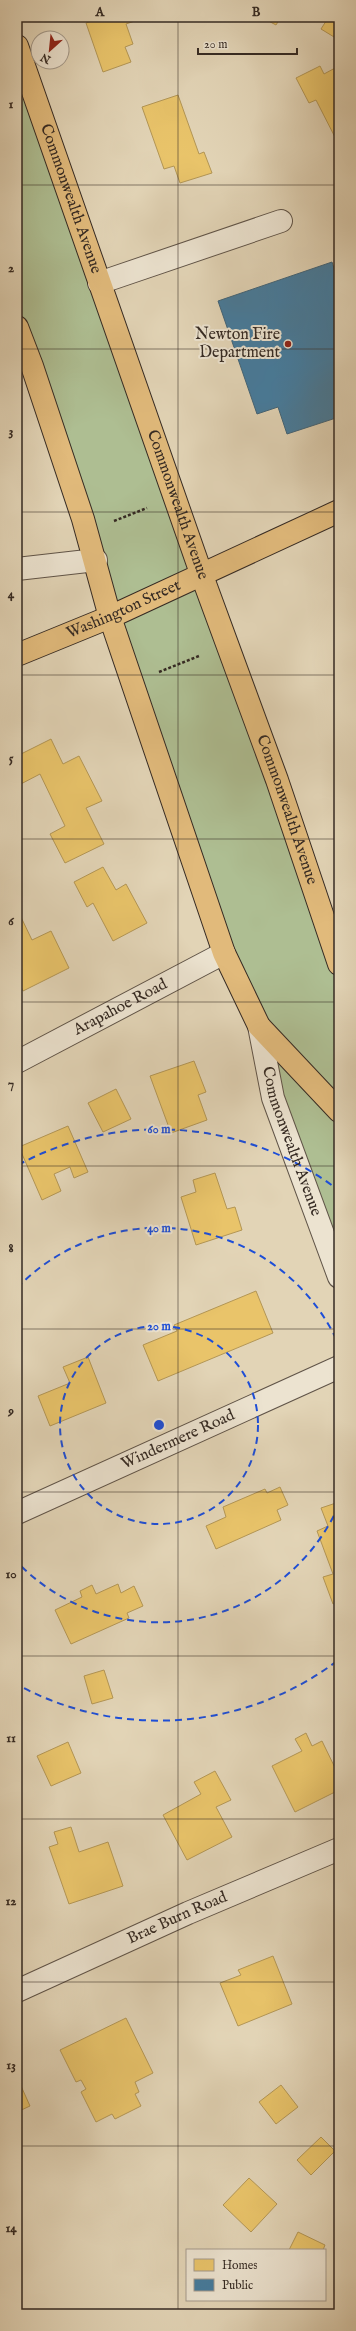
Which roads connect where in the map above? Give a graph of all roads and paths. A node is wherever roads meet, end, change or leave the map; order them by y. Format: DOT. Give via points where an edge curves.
graph roads {
  1 [pos="17,46"];
  2 [pos="281,221"];
  3 [pos="99,283"];
  4 [pos="17,326"];
  5 [pos="148,508"];
  6 [pos="339,511"];
  7 [pos="114,521"];
  8 [pos="96,560"];
  9 [pos="17,569"];
  10 [pos="202,573"];
  11 [pos="110,617"];
  12 [pos="17,655"];
  13 [pos="199,656"];
  14 [pos="155,674"];
  15 [pos="224,953"];
  16 [pos="339,964"];
  17 [pos="259,1026"];
  18 [pos="17,1062"];
  19 [pos="339,1111"];
  20 [pos="339,1277"];
  21 [pos="339,1367"];
  22 [pos="17,1513"];
  23 [pos="339,1849"];
  24 [pos="17,1992"];
  1 -- 3 [label="main road, Commonwealth Avenue"];
  2 -- 3 [label="street"];
  3 -- 10 [label="main road, Commonwealth Avenue"];
  4 -- 8 [label="main road, Commonwealth Avenue"];
  5 -- 7 [label="path"];
  6 -- 10 [label="main road, Washington Street"];
  8 -- 9 [label="street"];
  8 -- 11 [label="main road, Commonwealth Avenue"];
  10 -- 11 [label="main road, Washington Street"];
  10 -- 16 [label="main road, Commonwealth Avenue" via="277,780"];
  11 -- 12 [label="main road, Washington Street"];
  11 -- 15 [label="main road, Commonwealth Avenue"];
  13 -- 14 [label="path"];
  15 -- 17 [label="main road, Commonwealth Avenue"];
  15 -- 18 [label="street, Arapahoe Road"];
  17 -- 19 [label="main road, Commonwealth Avenue"];
  17 -- 20 [label="street, Commonwealth Avenue" via="273,1098"];
  21 -- 22 [label="street, Windermere Road"];
  23 -- 24 [label="street, Brae Burn Road" via="188,1913"];
}
